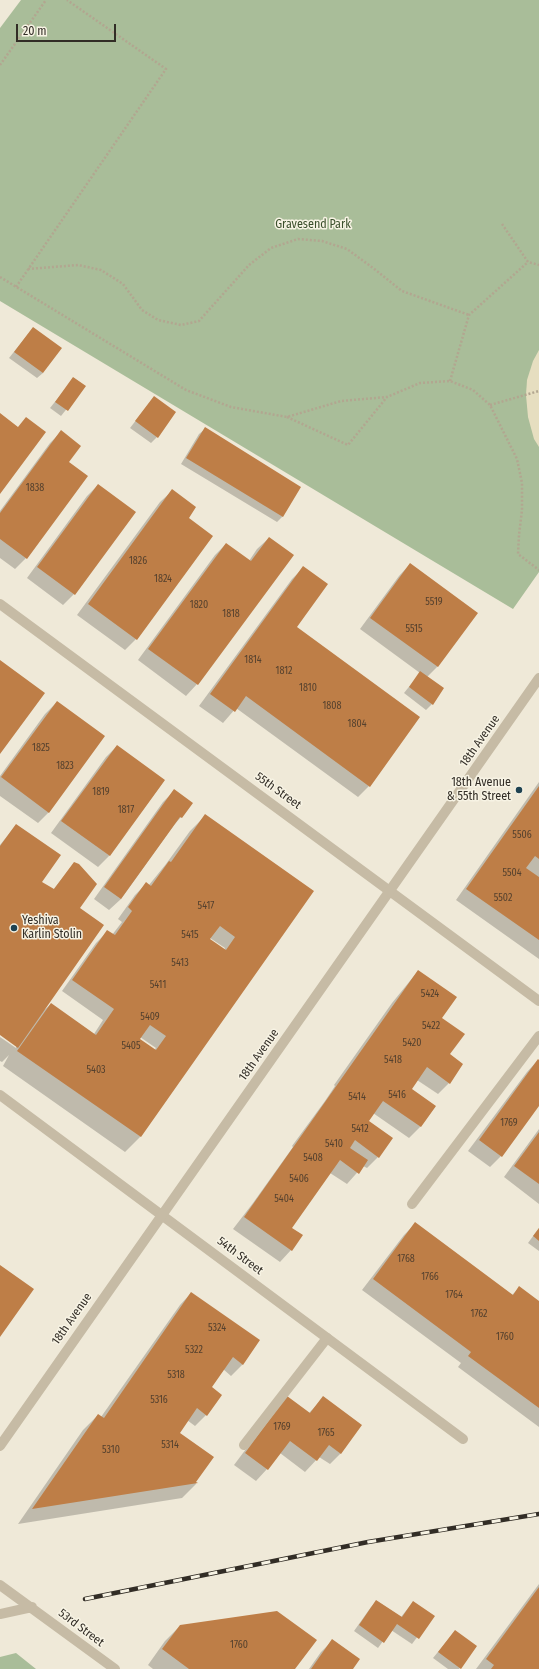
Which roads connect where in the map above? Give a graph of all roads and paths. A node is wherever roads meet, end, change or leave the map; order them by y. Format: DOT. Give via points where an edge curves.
graph roads {
  1 [pos="46,0"];
  2 [pos="67,0"];
  3 [pos="0,65"];
  4 [pos="502,224"];
  5 [pos="528,262"];
  6 [pos="539,265"];
  7 [pos="28,269"];
  8 [pos="0,277"];
  9 [pos="16,287"];
  10 [pos="469,315"];
  11 [pos="450,381"];
  12 [pos="539,391"];
  13 [pos="387,397"];
  14 [pos="490,405"];
  15 [pos="287,417"];
  16 [pos="539,570"];
  17 [pos="0,604"];
  18 [pos="539,678"];
  19 [pos="391,891"];
  20 [pos="539,1001"];
  21 [pos="539,1036"];
  22 [pos="0,1095"];
  23 [pos="412,1204"];
  24 [pos="162,1215"];
  25 [pos="327,1338"];
  26 [pos="463,1439"];
  27 [pos="244,1445"];
  28 [pos="0,1446"];
  29 [pos="0,1585"];
  30 [pos="32,1607"];
  31 [pos="0,1614"];
  32 [pos="115,1669"];
  1 -- 3 [label="path"];
  2 -- 7 [label="path" via="166,69"];
  4 -- 5 [label="path"];
  5 -- 6 [label="path"];
  5 -- 10 [label="path"];
  7 -- 9 [label="path"];
  7 -- 10 [label="path" via="78,265 101,270 123,284 142,310 158,320 180,325 199,321 249,265 271,248 298,239 322,241 348,249 402,292"];
  8 -- 9 [label="path"];
  9 -- 15 [label="path" via="186,390 232,406"];
  10 -- 11 [label="path"];
  11 -- 13 [label="path" via="420,383"];
  11 -- 14 [label="path" via="473,390"];
  12 -- 14 [label="path"];
  13 -- 15 [label="path" via="341,401"];
  13 -- 15 [label="path" via="348,445"];
  14 -- 16 [label="path" via="517,459 522,483 518,554"];
  17 -- 19 [label="street, 55th Street"];
  18 -- 19 [label="street, 18th Avenue"];
  19 -- 20 [label="street, 55th Street"];
  19 -- 24 [label="street, 18th Avenue"];
  21 -- 23 [label="street"];
  22 -- 24 [label="street, 54th Street"];
  24 -- 25 [label="street, 54th Street"];
  24 -- 28 [label="street, 18th Avenue"];
  25 -- 26 [label="street, 54th Street"];
  25 -- 27 [label="street"];
  29 -- 30 [label="street, 53rd Street"];
  30 -- 31 [label="street"];
  30 -- 32 [label="street, 53rd Street"];
}
